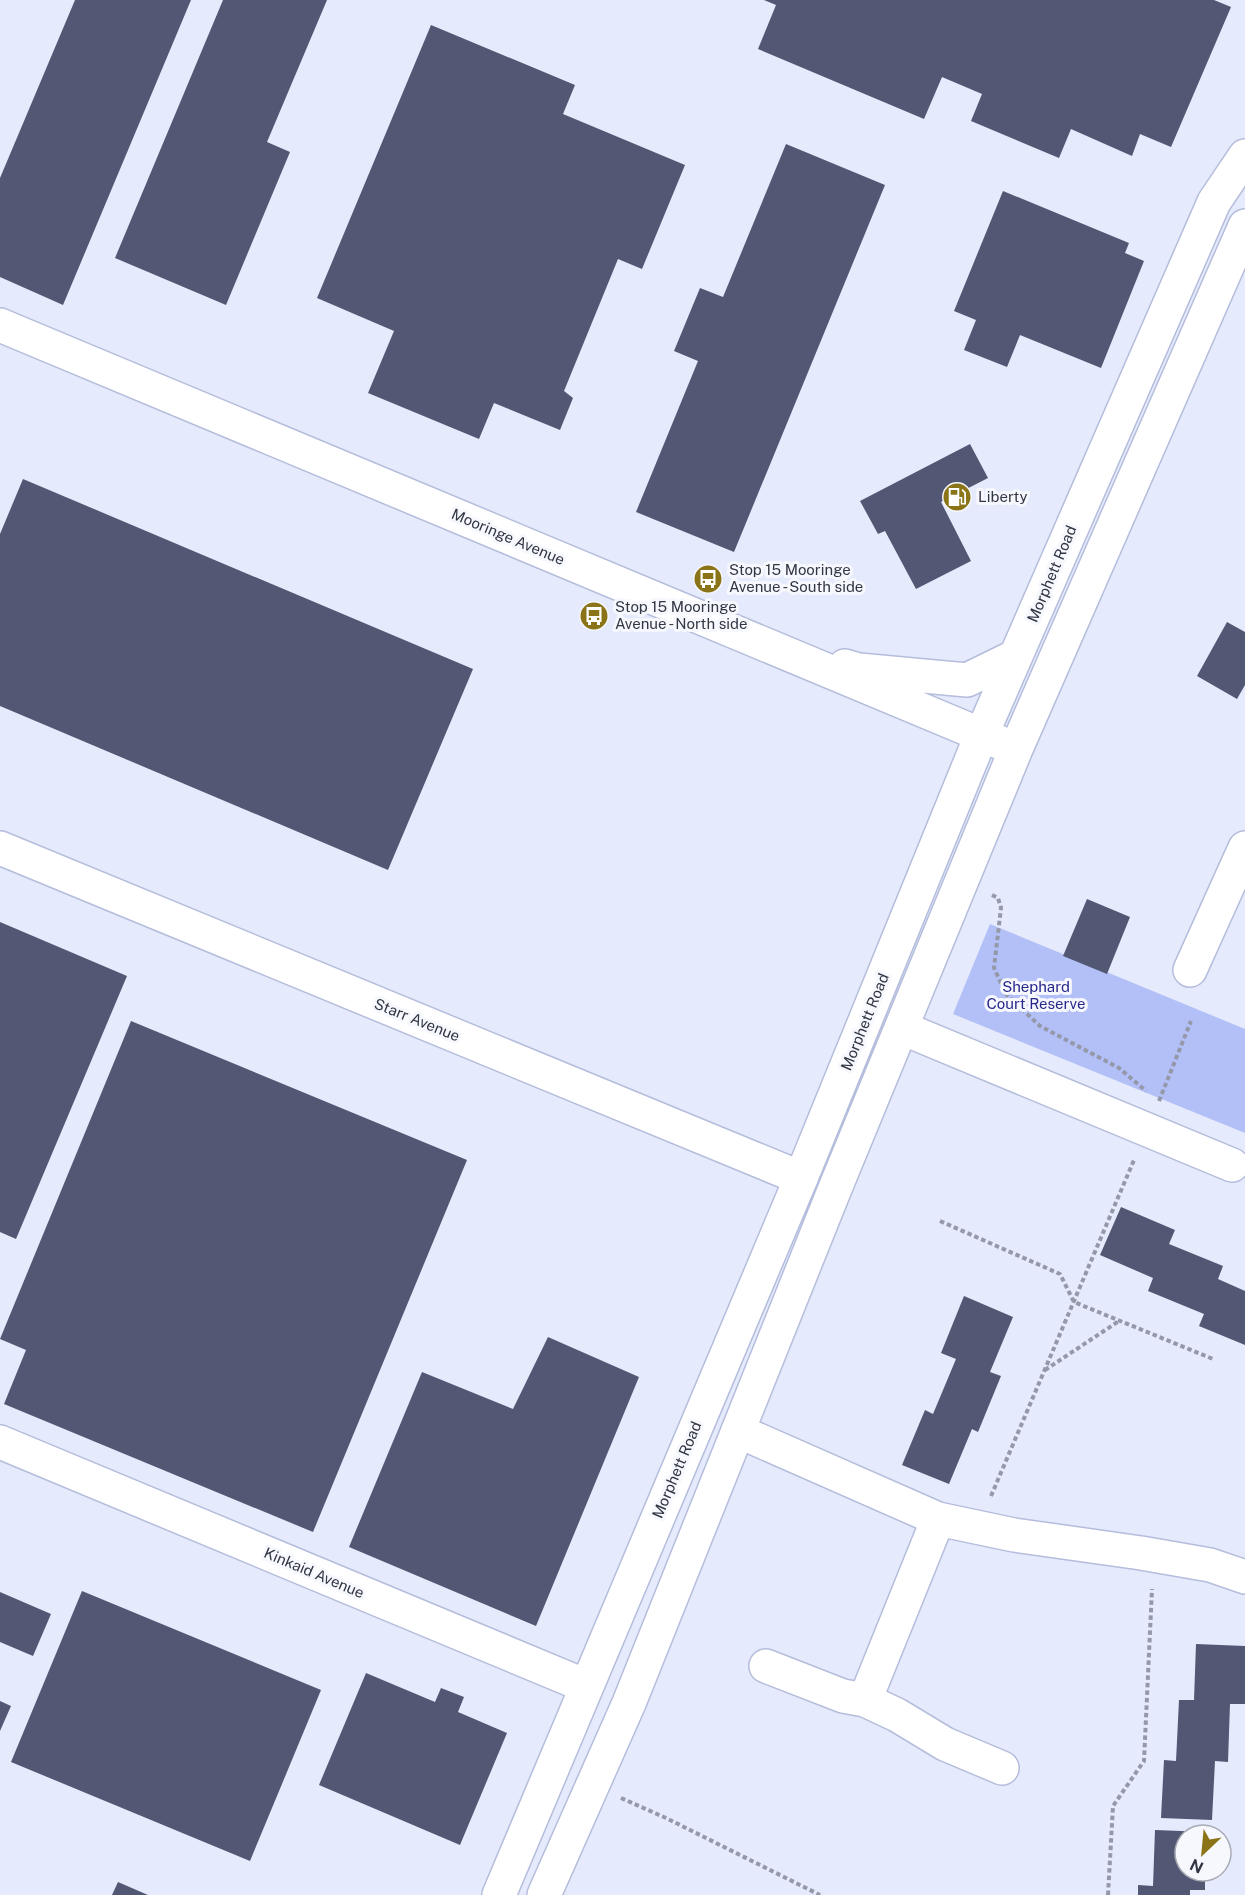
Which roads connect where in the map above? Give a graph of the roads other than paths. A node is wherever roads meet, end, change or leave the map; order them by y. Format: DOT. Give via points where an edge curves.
graph roads {
  1 [pos="1245,156"];
  2 [pos="1245,226"];
  3 [pos="0,325"];
  4 [pos="743,635"];
  5 [pos="1016,656"];
  6 [pos="981,736"];
  7 [pos="1016,749"];
  8 [pos="0,848"];
  9 [pos="1245,848"];
  10 [pos="1190,970"];
  11 [pos="902,1028"];
  12 [pos="1232,1164"];
  13 [pos="801,1178"];
  14 [pos="834,1191"];
  15 [pos="738,1431"];
  16 [pos="0,1442"];
  17 [pos="938,1519"];
  18 [pos="1245,1577"];
  19 [pos="766,1666"];
  20 [pos="586,1686"];
  21 [pos="865,1700"];
  22 [pos="629,1703"];
  23 [pos="1002,1768"];
  24 [pos="499,1895"];
  25 [pos="544,1895"];
  1 -- 5 [label="street, Morphett Road" via="1214,202"];
  2 -- 7 [label="street"];
  3 -- 4 [label="street, Mooringe Avenue"];
  4 -- 5 [label="street" via="859,670 968,680"];
  4 -- 6 [label="street, Mooringe Avenue"];
  5 -- 6 [label="street, Morphett Road"];
  6 -- 7 [label="street, Mooringe Avenue"];
  6 -- 13 [label="street, Morphett Road"];
  7 -- 11 [label="street"];
  8 -- 13 [label="street, Starr Avenue"];
  9 -- 10 [label="street"];
  11 -- 12 [label="street"];
  11 -- 14 [label="street"];
  13 -- 14 [label="street, Starr Avenue"];
  13 -- 20 [label="street, Morphett Road"];
  14 -- 15 [label="street"];
  15 -- 17 [label="street"];
  15 -- 22 [label="street"];
  16 -- 20 [label="street, Kinkaid Avenue"];
  17 -- 18 [label="street" via="1014,1535 1210,1565"];
  17 -- 21 [label="street"];
  19 -- 21 [label="street" via="843,1696"];
  20 -- 22 [label="street, Kinkaid Avenue"];
  20 -- 24 [label="street, Morphett Road"];
  21 -- 23 [label="street" via="945,1744"];
  22 -- 25 [label="street"];
}
